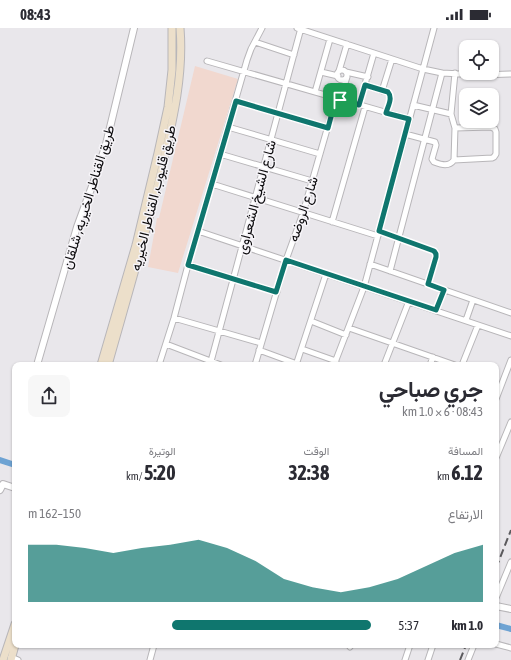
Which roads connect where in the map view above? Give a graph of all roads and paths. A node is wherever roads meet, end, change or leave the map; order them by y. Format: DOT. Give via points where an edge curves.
graph roads {
  1 [pos="134,28"];
  2 [pos="172,28"];
  3 [pos="180,28"];
  4 [pos="262,28"];
  5 [pos="300,28"];
  6 [pos="434,28"];
  7 [pos="330,39"];
  8 [pos="255,42"];
  9 [pos="347,44"];
  10 [pos="374,53"];
  11 [pos="294,55"];
  12 [pos="392,59"];
  13 [pos="207,61"];
  14 [pos="422,69"];
  15 [pos="244,72"];
  16 [pos="321,72"];
  17 [pos="442,73"];
  18 [pos="455,73"];
  19 [pos="338,74"];
  20 [pos="346,74"];
  21 [pos="511,74"];
  22 [pos="368,77"];
  23 [pos="286,84"];
  24 [pos="365,85"];
  25 [pos="382,91"];
  26 [pos="315,92"];
  27 [pos="338,99"];
  28 [pos="236,101"];
  29 [pos="413,105"];
  30 [pos="362,106"];
  31 [pos="432,110"];
  32 [pos="278,113"];
  33 [pos="386,113"];
  34 [pos="451,114"];
  35 [pos="409,119"];
  36 [pos="228,127"];
  37 [pos="328,128"];
  38 [pos="455,128"];
  39 [pos="405,134"];
  40 [pos="424,139"];
  41 [pos="271,140"];
  42 [pos="162,153"];
  43 [pos="220,154"];
  44 [pos="320,154"];
  45 [pos="454,160"];
  46 [pos="264,167"];
  47 [pos="312,181"];
  48 [pos="212,184"];
  49 [pos="256,198"];
  50 [pos="148,210"];
  51 [pos="302,213"];
  52 [pos="332,222"];
  53 [pos="198,231"];
  54 [pos="379,234"];
  55 [pos="398,238"];
  56 [pos="243,246"];
  57 [pos="286,260"];
  58 [pos="370,264"];
  59 [pos="188,265"];
  60 [pos="390,271"];
  61 [pos="326,274"];
  62 [pos="234,279"];
  63 [pos="428,284"];
  64 [pos="364,286"];
  65 [pos="444,290"];
  66 [pos="276,292"];
  67 [pos="473,300"];
  68 [pos="409,302"];
  69 [pos="436,310"];
  70 [pos="511,312"];
  71 [pos="174,318"];
  72 [pos="466,320"];
  73 [pos="311,321"];
  74 [pos="478,325"];
  75 [pos="349,328"];
  76 [pos="220,331"];
  77 [pos="346,336"];
  78 [pos="511,336"];
  79 [pos="261,343"];
  80 [pos="392,343"];
  81 [pos="166,344"];
  82 [pos="302,348"];
  83 [pos="259,350"];
  84 [pos="433,357"];
  85 [pos="511,360"];
  86 [pos="38,362"];
  87 [pos="102,362"];
  88 [pos="109,362"];
  89 [pos="160,362"];
  90 [pos="209,362"];
  91 [pos="211,362"];
  92 [pos="256,362"];
  93 [pos="291,362"];
  94 [pos="297,362"];
  95 [pos="333,362"];
  96 [pos="335,362"];
  97 [pos="385,362"];
  98 [pos="431,362"];
  99 [pos="447,362"];
  100 [pos="463,362"];
  101 [pos="499,391"];
  102 [pos="511,422"];
  103 [pos="499,451"];
  104 [pos="1,483"];
  105 [pos="12,487"];
  106 [pos="0,490"];
  107 [pos="511,562"];
  108 [pos="499,591"];
  109 [pos="499,607"];
  110 [pos="511,609"];
  111 [pos="12,633"];
  112 [pos="499,645"];
  113 [pos="15,648"];
  114 [pos="153,648"];
  115 [pos="409,648"];
  116 [pos="432,648"];
  117 [pos="473,648"];
  118 [pos="511,648"];
  119 [pos="13,659"];
  120 [pos="3,660"];
  121 [pos="150,660"];
  122 [pos="405,660"];
  123 [pos="428,660"];
  124 [pos="468,660"];
  1 -- 86 [label="street, طريق القناطر الخيريه, شلقان" via="106,144 77,227"];
  2 -- 42 [label="main road, طريق قليوب, القناطر الخيريه" via="170,89"];
  3 -- 42 [label="main road, طريق قليوب, القناطر الخيريه" via="179,84"];
  4 -- 8 [label="street"];
  5 -- 7 [label="street"];
  5 -- 11 [label="street, شارع الشيخ الشعراوى"];
  6 -- 14 [label="street"];
  7 -- 9 [label="street"];
  7 -- 16 [label="street"];
  8 -- 11 [label="street"];
  8 -- 15 [label="street"];
  9 -- 10 [label="street"];
  9 -- 19 [label="street"];
  10 -- 12 [label="street"];
  10 -- 22 [label="street"];
  11 -- 23 [label="street, شارع الشيخ الشعراوى"];
  12 -- 14 [label="street"];
  12 -- 25 [label="street"];
  13 -- 15 [label="street"];
  14 -- 17 [label="street"];
  14 -- 29 [label="street"];
  15 -- 23 [label="street"];
  15 -- 28 [label="street"];
  16 -- 19 [label="street"];
  16 -- 26 [label="street"];
  17 -- 18 [label="street"];
  17 -- 31 [label="street"];
  18 -- 21 [label="street"];
  18 -- 34 [label="street"];
  19 -- 20 [label="street" via="343,70"];
  19 -- 20 [label="street" via="342,80"];
  20 -- 22 [label="street"];
  20 -- 27 [label="street, شارع الروضه"];
  22 -- 24 [label="street"];
  23 -- 26 [label="street"];
  23 -- 32 [label="street, شارع الشيخ الشعراوى"];
  24 -- 25 [label="street"];
  24 -- 30 [label="street"];
  25 -- 33 [label="street" via="388,92 391,98"];
  26 -- 27 [label="street"];
  27 -- 30 [label="street"];
  27 -- 37 [label="street, شارع الروضه"];
  28 -- 32 [label="street"];
  28 -- 36 [label="street"];
  29 -- 31 [label="street"];
  29 -- 35 [label="street"];
  30 -- 33 [label="street"];
  30 -- 52 [label="street"];
  31 -- 34 [label="street"];
  31 -- 40 [label="street"];
  32 -- 37 [label="street"];
  32 -- 41 [label="street, شارع الشيخ الشعراوى"];
  33 -- 35 [label="street"];
  34 -- 38 [label="street"];
  35 -- 39 [label="street"];
  36 -- 41 [label="street"];
  36 -- 43 [label="street"];
  37 -- 44 [label="street, شارع الروضه"];
  38 -- 45 [label="street"];
  38 -- 45 [label="street" via="493,128 496,132 496,154 492,158"];
  39 -- 40 [label="street"];
  39 -- 54 [label="street"];
  40 -- 45 [label="street" via="434,141 436,145 432,159 434,162 448,165"];
  40 -- 55 [label="street"];
  41 -- 44 [label="street"];
  41 -- 46 [label="street, شارع الشيخ الشعراوى"];
  42 -- 50 [label="main road, طريق قليوب, القناطر الخيريه"];
  43 -- 46 [label="street"];
  43 -- 48 [label="street"];
  44 -- 47 [label="street, شارع الروضه"];
  46 -- 47 [label="street"];
  46 -- 49 [label="street, شارع الشيخ الشعراوى"];
  47 -- 51 [label="street, شارع الروضه"];
  48 -- 49 [label="street"];
  48 -- 53 [label="street"];
  49 -- 51 [label="street"];
  49 -- 56 [label="street, شارع الشيخ الشعراوى"];
  50 -- 87 [label="main road, طريق قليوب, القناطر الخيريه"];
  50 -- 88 [label="main road, طريق قليوب, القناطر الخيريه"];
  51 -- 52 [label="street"];
  51 -- 57 [label="street, شارع الروضه"];
  52 -- 54 [label="street"];
  53 -- 56 [label="street"];
  53 -- 59 [label="street"];
  54 -- 55 [label="street"];
  54 -- 58 [label="street"];
  55 -- 60 [label="street"];
  55 -- 63 [label="street" via="436,254"];
  56 -- 57 [label="street"];
  56 -- 62 [label="street, شارع الشيخ الشعراوى"];
  57 -- 61 [label="street"];
  57 -- 66 [label="street, شارع الروضه"];
  58 -- 60 [label="street"];
  58 -- 64 [label="street"];
  59 -- 62 [label="street"];
  59 -- 71 [label="street"];
  60 -- 63 [label="street"];
  61 -- 64 [label="street"];
  61 -- 73 [label="street"];
  62 -- 66 [label="street"];
  62 -- 76 [label="street, شارع الشيخ الشعراوى"];
  63 -- 65 [label="street"];
  64 -- 68 [label="street"];
  64 -- 75 [label="street"];
  65 -- 67 [label="street"];
  65 -- 69 [label="street"];
  66 -- 79 [label="street, شارع الروضه"];
  67 -- 70 [label="street"];
  67 -- 72 [label="street"];
  68 -- 69 [label="street"];
  68 -- 80 [label="street"];
  69 -- 72 [label="street"];
  71 -- 76 [label="street"];
  71 -- 81 [label="street"];
  72 -- 74 [label="street"];
  73 -- 77 [label="street"];
  73 -- 82 [label="street"];
  74 -- 78 [label="street"];
  74 -- 100 [label="street"];
  75 -- 77 [label="street"];
  75 -- 80 [label="street"];
  76 -- 79 [label="street"];
  76 -- 91 [label="street, شارع الشيخ الشعراوى"];
  77 -- 96 [label="street"];
  79 -- 83 [label="street, شارع الروضه"];
  80 -- 84 [label="street"];
  80 -- 97 [label="street"];
  81 -- 89 [label="street"];
  81 -- 90 [label="street"];
  82 -- 94 [label="street"];
  82 -- 95 [label="street"];
  83 -- 92 [label="street, شارع الروضه"];
  83 -- 93 [label="street"];
  84 -- 98 [label="street"];
  84 -- 99 [label="street"];
  85 -- 101 [label="street"];
  102 -- 103 [label="street"];
  104 -- 105 [label="street"];
  104 -- 106 [label="street"];
  107 -- 108 [label="street"];
  109 -- 110 [label="street"];
  111 -- 120 [label="main road"];
  112 -- 118 [label="street"];
  113 -- 119 [label="main road"];
  114 -- 121 [label="street"];
  115 -- 122 [label="street"];
  116 -- 123 [label="street"];
  117 -- 124 [label="street"];
}
